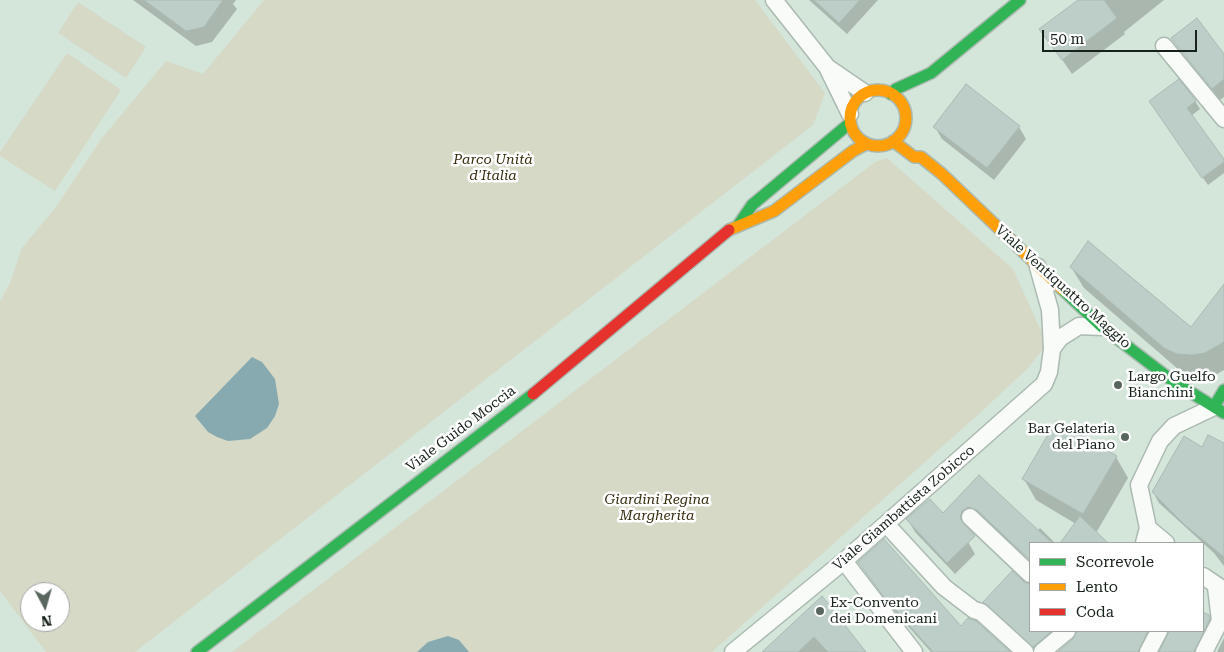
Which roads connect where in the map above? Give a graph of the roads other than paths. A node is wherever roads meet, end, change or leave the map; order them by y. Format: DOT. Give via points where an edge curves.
graph roads {
  1 [pos="774,0"];
  2 [pos="1020,0"];
  3 [pos="1164,46"];
  4 [pos="827,67"];
  5 [pos="931,73"];
  6 [pos="921,91"];
  7 [pos="865,93"];
  8 [pos="892,94"];
  9 [pos="850,119"];
  10 [pos="1224,119"];
  11 [pos="909,137"];
  12 [pos="893,141"];
  13 [pos="866,144"];
  14 [pos="921,157"];
  15 [pos="739,224"];
  16 [pos="1037,265"];
  17 [pos="1102,327"];
  18 [pos="1052,349"];
  19 [pos="1224,390"];
  20 [pos="1219,410"];
  21 [pos="970,517"];
  22 [pos="886,524"];
  23 [pos="1146,536"];
  24 [pos="1163,542"];
  25 [pos="844,561"];
  26 [pos="1029,573"];
  27 [pos="1204,577"];
  28 [pos="1220,589"];
  29 [pos="1066,632"];
  30 [pos="1158,632"];
  31 [pos="197,652"];
  32 [pos="734,652"];
  33 [pos="914,652"];
  34 [pos="1025,652"];
  35 [pos="1042,652"];
  36 [pos="1148,652"];
  37 [pos="1204,652"];
  1 -- 4 [label="street"];
  2 -- 5 [label="main road"];
  3 -- 10 [label="street"];
  4 -- 7 [label="street"];
  4 -- 9 [label="street"];
  5 -- 6 [label="main road"];
  5 -- 8 [label="main road" via="896,89"];
  7 -- 8 [label="main road" via="883,91"];
  7 -- 9 [label="main road, Viale Guido Moccia" via="853,106"];
  8 -- 11 [label="main road" via="908,103"];
  9 -- 13 [label="main road" via="859,139"];
  9 -- 15 [label="main road, Viale Guido Moccia" via="752,205"];
  11 -- 12 [label="main road"];
  11 -- 14 [label="main road, Viale Ventiquattro Maggio" via="921,150"];
  12 -- 13 [label="main road, Viale Guido Moccia" via="884,145"];
  12 -- 14 [label="main road, Viale Ventiquattro Maggio" via="914,157"];
  13 -- 15 [label="main road, Viale Guido Moccia" via="774,211"];
  14 -- 16 [label="main road, Viale Ventiquattro Maggio"];
  15 -- 31 [label="main road, Viale Guido Moccia" via="531,395"];
  16 -- 17 [label="main road, Viale Ventiquattro Maggio"];
  16 -- 18 [label="street, Viale Giambattista Zobicco" via="1050,310"];
  17 -- 18 [label="street" via="1079,326 1060,338"];
  17 -- 20 [label="main road, Viale Ventiquattro Maggio" via="1174,382"];
  18 -- 22 [label="street, Viale Giambattista Zobicco" via="1050,372 1044,384"];
  19 -- 20 [label="main road"];
  20 -- 23 [label="street" via="1174,426 1160,441 1139,485"];
  21 -- 26 [label="street"];
  22 -- 25 [label="street, Viale Giambattista Zobicco"];
  22 -- 34 [label="street" via="944,587 974,610 982,612"];
  23 -- 24 [label="street"];
  25 -- 32 [label="street, Viale Giambattista Zobicco"];
  25 -- 33 [label="street"];
  27 -- 28 [label="street"];
  28 -- 37 [label="street" via="1220,621"];
  29 -- 35 [label="street"];
  30 -- 36 [label="street"];
}
